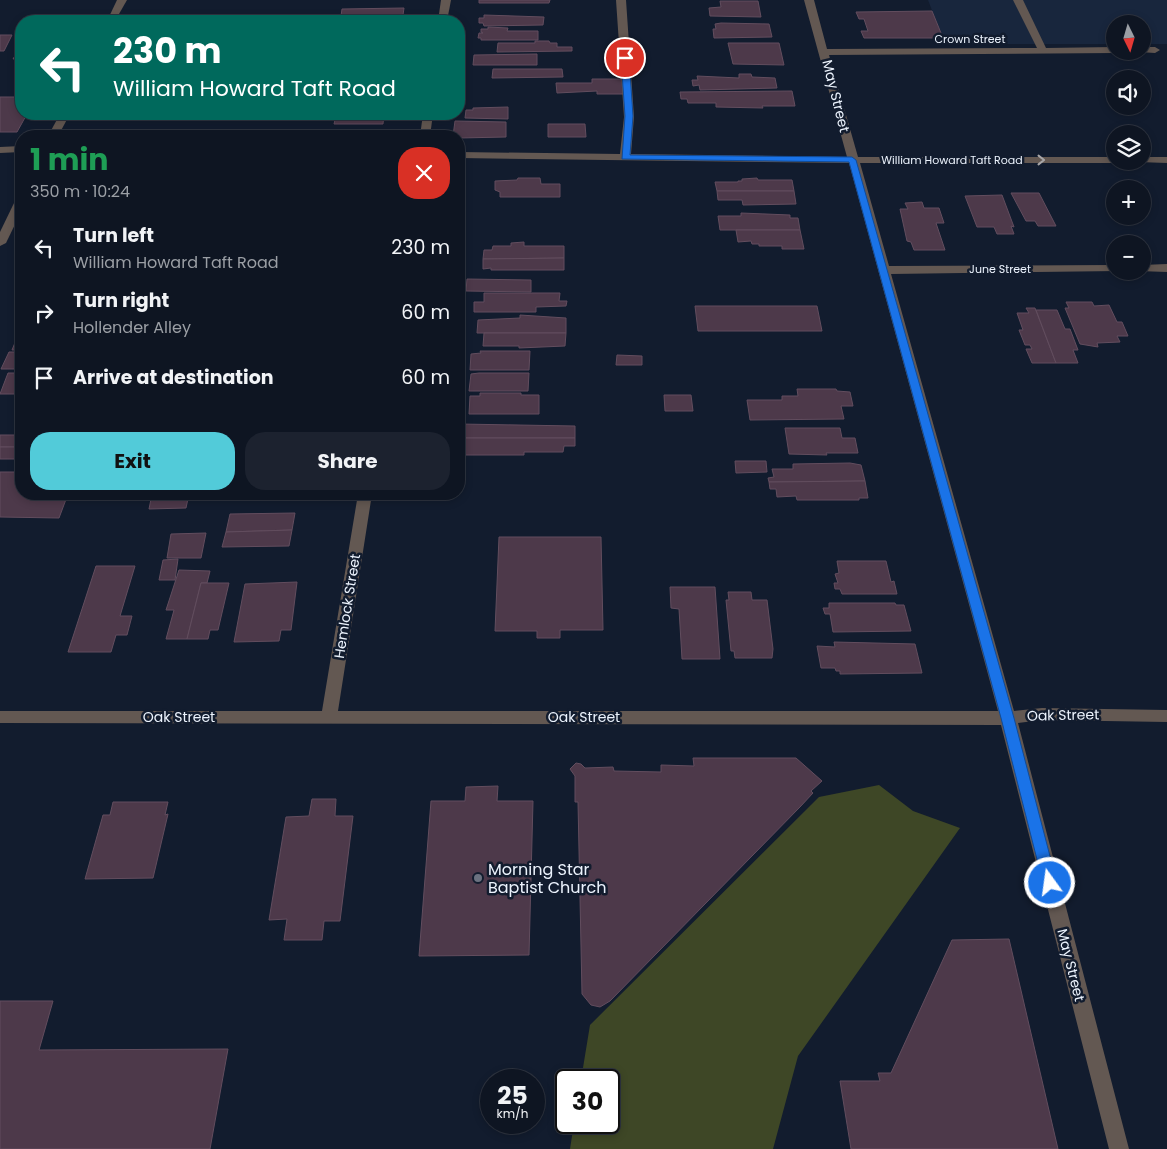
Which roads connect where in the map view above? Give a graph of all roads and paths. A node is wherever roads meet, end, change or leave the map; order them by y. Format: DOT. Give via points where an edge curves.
graph roads {
  1 [pos="122,0"];
  2 [pos="446,0"];
  3 [pos="621,0"];
  4 [pos="809,0"];
  5 [pos="1018,0"];
  6 [pos="114,15"];
  7 [pos="444,15"];
  8 [pos="1106,50"];
  9 [pos="1151,50"];
  10 [pos="1155,50"];
  11 [pos="1043,51"];
  12 [pos="824,52"];
  13 [pos="0,150"];
  14 [pos="15,150"];
  15 [pos="465,155"];
  16 [pos="625,157"];
  17 [pos="852,160"];
  18 [pos="1106,160"];
  19 [pos="1151,160"];
  20 [pos="1165,160"];
  21 [pos="15,208"];
  22 [pos="6,220"];
  23 [pos="0,243"];
  24 [pos="1167,268"];
  25 [pos="1106,269"];
  26 [pos="1151,269"];
  27 [pos="884,270"];
  28 [pos="364,500"];
  29 [pos="1167,716"];
  30 [pos="0,717"];
  31 [pos="329,717"];
  32 [pos="1008,718"];
  33 [pos="1119,1149"];
  1 -- 6 [label="street"];
  2 -- 7 [label="street"];
  3 -- 16 [label="street" via="629,116"];
  4 -- 12 [label="street, May Street"];
  5 -- 11 [label="street"];
  8 -- 11 [label="street, Crown Street"];
  9 -- 10 [label="street"];
  11 -- 12 [label="street, Crown Street"];
  12 -- 17 [label="street, May Street"];
  13 -- 14 [label="street"];
  15 -- 16 [label="street, William Howard Taft Road"];
  16 -- 17 [label="street, William Howard Taft Road"];
  17 -- 18 [label="street, William Howard Taft Road, one-way"];
  17 -- 27 [label="street, May Street"];
  19 -- 20 [label="street"];
  21 -- 22 [label="street"];
  22 -- 23 [label="street"];
  24 -- 26 [label="street"];
  25 -- 27 [label="street, June Street"];
  27 -- 32 [label="street, May Street"];
  28 -- 31 [label="street, Hemlock Street"];
  29 -- 32 [label="street, Oak Street" via="1042,714"];
  30 -- 31 [label="street, Oak Street"];
  31 -- 32 [label="street, Oak Street"];
  32 -- 33 [label="street, May Street"];
}
